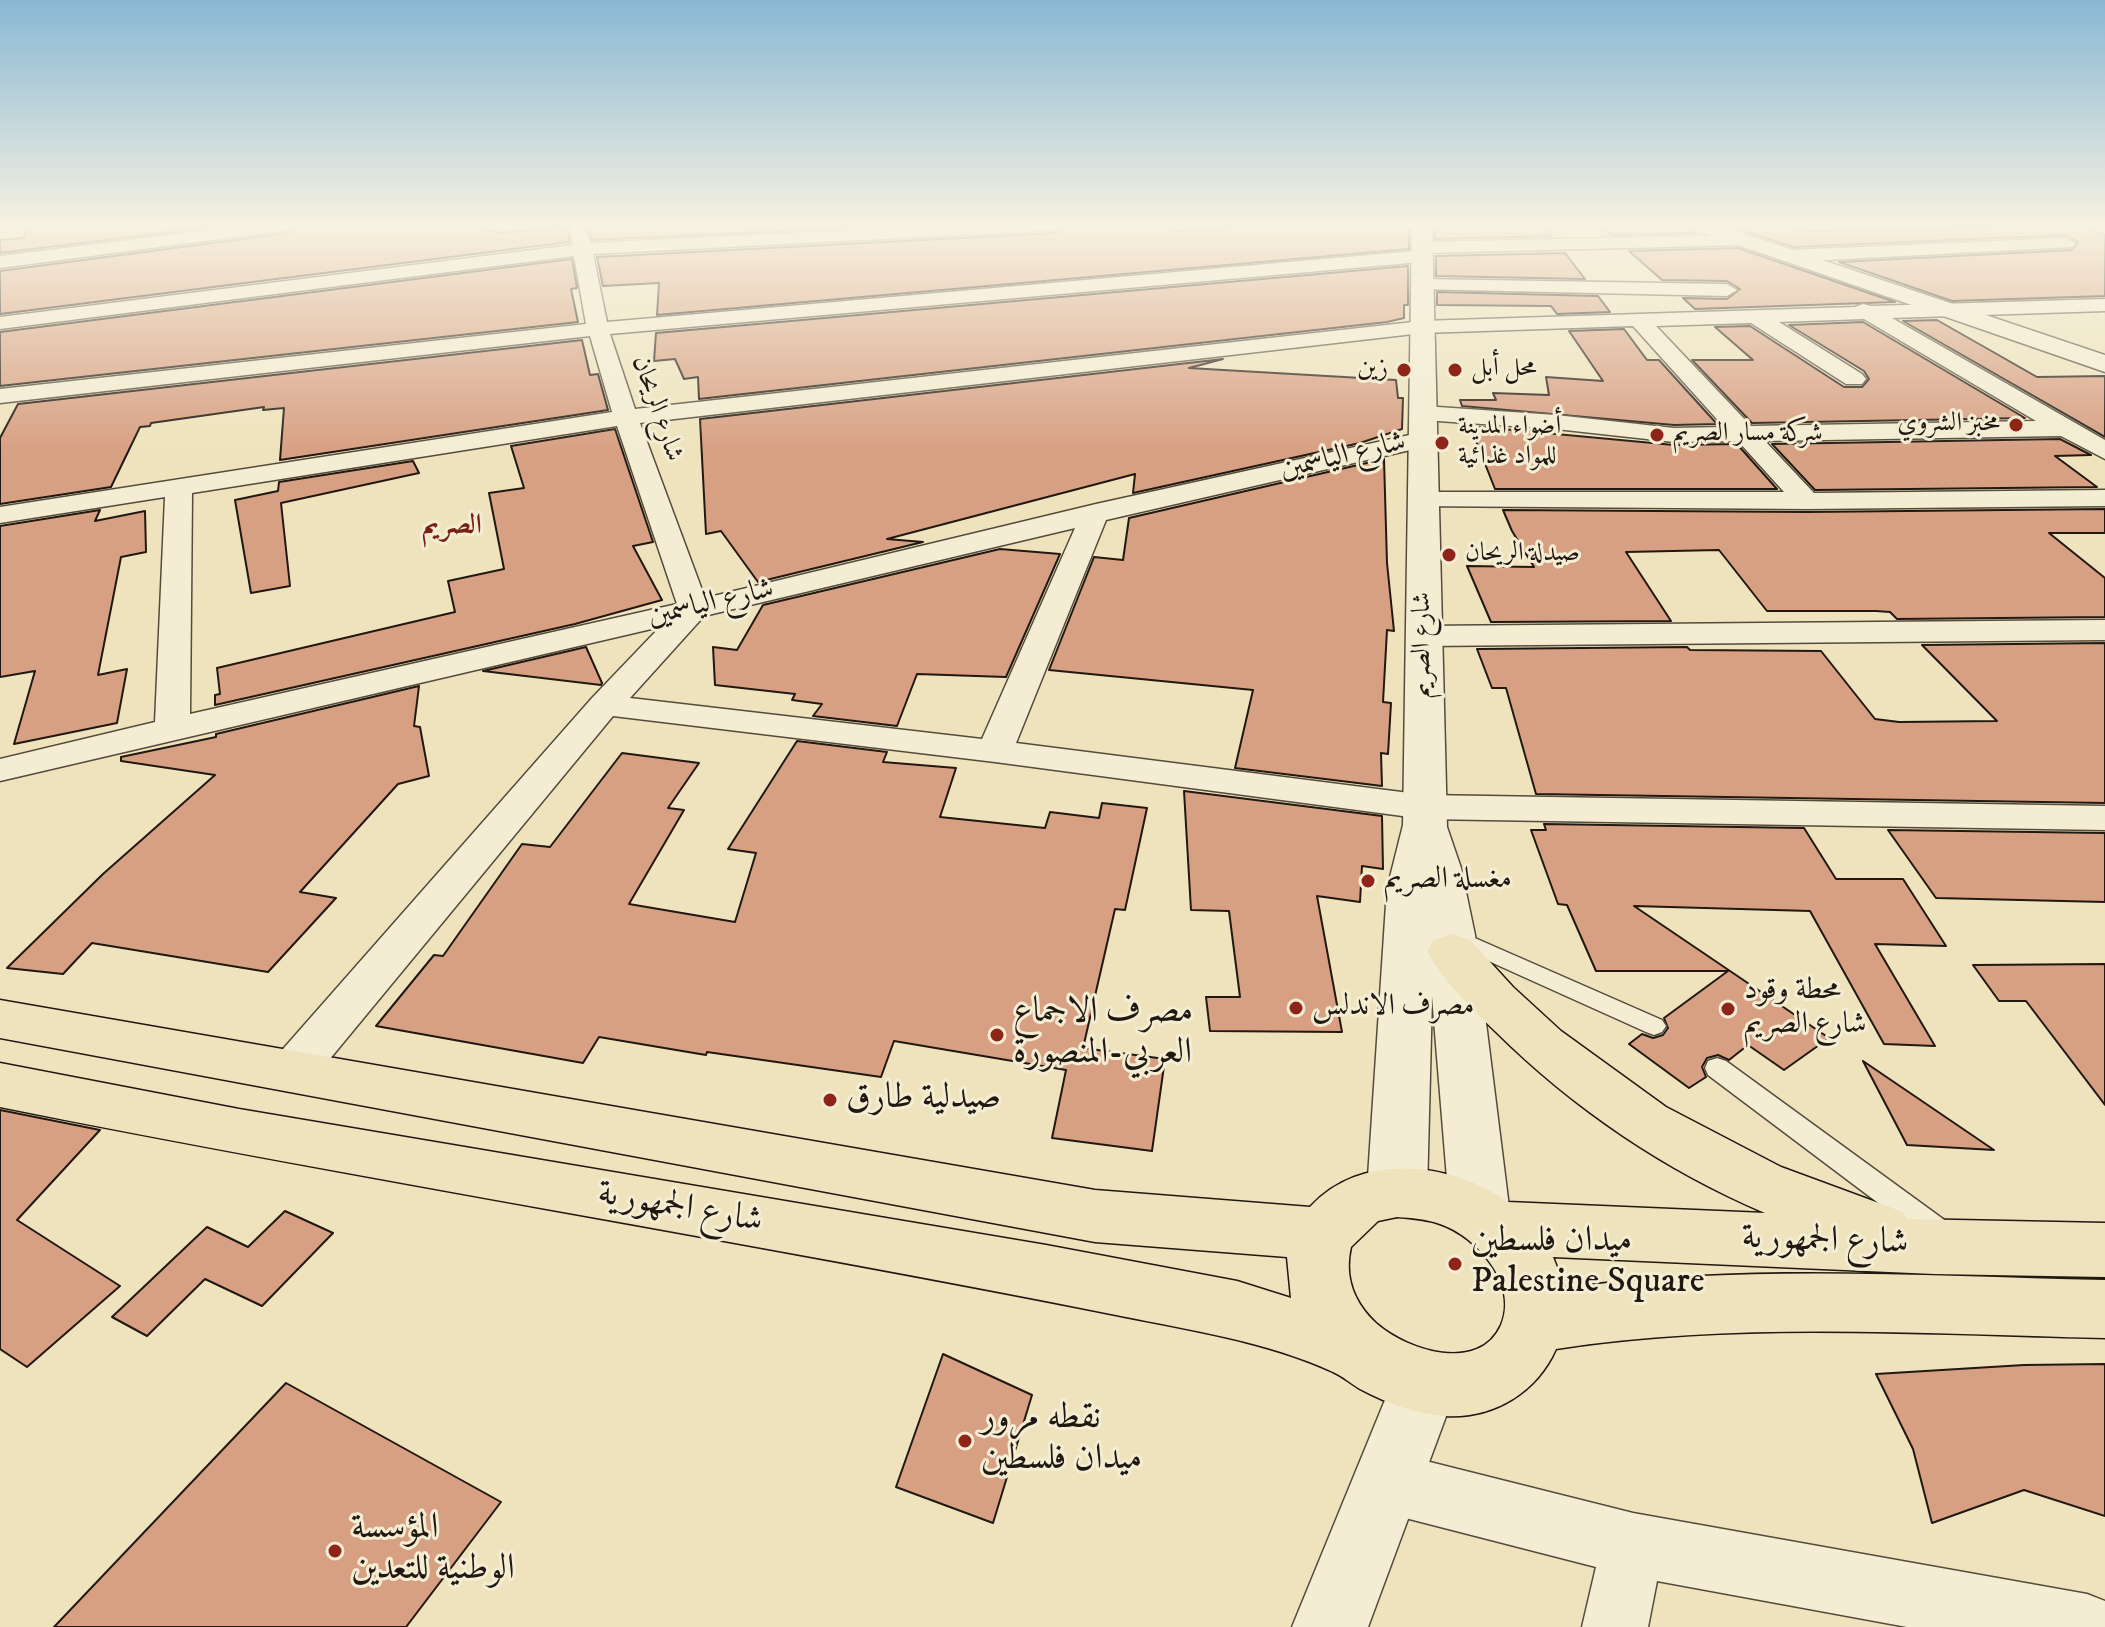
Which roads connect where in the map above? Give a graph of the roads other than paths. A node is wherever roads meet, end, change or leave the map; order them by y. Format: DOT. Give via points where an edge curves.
graph roads {
  1 [pos="174,301"];
  2 [pos="593,301"];
  3 [pos="902,301"];
  4 [pos="1422,301"];
  5 [pos="1917,301"];
  6 [pos="2105,305"];
  7 [pos="1939,308"];
  8 [pos="1863,310"];
  9 [pos="1752,314"];
  10 [pos="1638,319"];
  11 [pos="0,323"];
  12 [pos="1422,327"];
  13 [pos="598,329"];
  14 [pos="2105,364"];
  15 [pos="1854,379"];
  16 [pos="0,396"];
  17 [pos="626,417"];
  18 [pos="1423,426"];
  19 [pos="2069,428"];
  20 [pos="1744,435"];
  21 [pos="2105,451"];
  22 [pos="179,487"];
  23 [pos="2105,498"];
  24 [pos="1423,500"];
  25 [pos="1807,501"];
  26 [pos="1096,512"];
  27 [pos="0,515"];
  28 [pos="694,609"];
  29 [pos="2105,630"];
  30 [pos="1424,636"];
  31 [pos="604,705"];
  32 [pos="172,727"];
  33 [pos="995,751"];
  34 [pos="0,770"];
  35 [pos="1425,816"];
  36 [pos="2105,818"];
  37 [pos="1451,944"];
  38 [pos="0,1019"];
  39 [pos="1654,1026"];
  40 [pos="1717,1068"];
  41 [pos="293,1070"];
  42 [pos="0,1085"];
  43 [pos="1397,1192"];
  44 [pos="1488,1222"];
  45 [pos="1324,1234"];
  46 [pos="1947,1247"];
  47 [pos="2105,1250"];
  48 [pos="2105,1309"];
  49 [pos="1536,1322"];
  50 [pos="1357,1349"];
  51 [pos="1425,1384"];
  52 [pos="1386,1482"];
  53 [pos="1633,1545"];
  54 [pos="1330,1627"];
  55 [pos="1615,1627"];
  56 [pos="2087,1627"];
  1 -- 11 [label="street"];
  2 -- 13 [label="street, شارع الريحان"];
  3 -- 13 [label="street"];
  4 -- 12 [label="street, شارع الصريم"];
  5 -- 7 [label="street"];
  6 -- 7 [label="street"];
  7 -- 8 [label="street"];
  7 -- 14 [label="street"];
  8 -- 9 [label="street"];
  8 -- 19 [label="street"];
  9 -- 10 [label="street"];
  9 -- 15 [label="street"];
  10 -- 12 [label="street"];
  10 -- 20 [label="street"];
  12 -- 17 [label="street"];
  12 -- 18 [label="street, شارع الصريم"];
  13 -- 16 [label="street"];
  13 -- 17 [label="street, شارع الريحان"];
  17 -- 22 [label="street"];
  17 -- 28 [label="street, شارع الريحان"];
  18 -- 20 [label="street, شارع الياسمين" via="1556,422 1657,434"];
  18 -- 24 [label="street, شارع الصريم"];
  18 -- 26 [label="street, شارع الياسمين"];
  19 -- 20 [label="street, شارع الياسمين"];
  19 -- 21 [label="street"];
  20 -- 25 [label="street"];
  22 -- 27 [label="street"];
  22 -- 32 [label="street"];
  23 -- 25 [label="street"];
  24 -- 25 [label="street"];
  24 -- 30 [label="street, شارع الصريم"];
  26 -- 28 [label="street, شارع الياسمين"];
  26 -- 33 [label="street"];
  28 -- 31 [label="street"];
  28 -- 32 [label="street, شارع الياسمين"];
  29 -- 30 [label="street"];
  30 -- 35 [label="street, شارع الصريم"];
  31 -- 33 [label="street"];
  31 -- 41 [label="street"];
  32 -- 34 [label="street, شارع الياسمين"];
  33 -- 35 [label="street"];
  35 -- 36 [label="street"];
  35 -- 37 [label="street, شارع الصريم"];
  35 -- 43 [label="street, شارع الصريم" via="1411,889"];
  37 -- 39 [label="lane"];
  37 -- 44 [label="street, شارع الصريم"];
  37 -- 46 [label="main road" via="1490,998 1550,1053 1665,1134 1793,1198 1862,1225"];
  38 -- 41 [label="main road"];
  40 -- 46 [label="lane"];
  41 -- 45 [label="main road" via="1095,1216"];
  42 -- 50 [label="main road, شارع الجمهورية" via="1222,1307"];
  43 -- 44 [label="main road" via="1453,1201"];
  43 -- 45 [label="main road" via="1367,1198 1342,1213"];
  44 -- 46 [label="main road, شارع الجمهورية"];
  44 -- 49 [label="main road" via="1521,1256 1535,1288"];
  45 -- 50 [label="main road" via="1316,1261 1319,1291 1333,1322"];
  46 -- 47 [label="main road, شارع الجمهورية"];
  48 -- 49 [label="main road, شارع الجمهورية" via="1753,1302 1633,1308"];
  49 -- 51 [label="main road" via="1524,1351 1499,1373 1465,1385"];
  50 -- 51 [label="main road" via="1389,1371"];
  51 -- 52 [label="street"];
  52 -- 53 [label="street"];
  52 -- 54 [label="street"];
  53 -- 55 [label="street"];
  53 -- 56 [label="street"];
}
